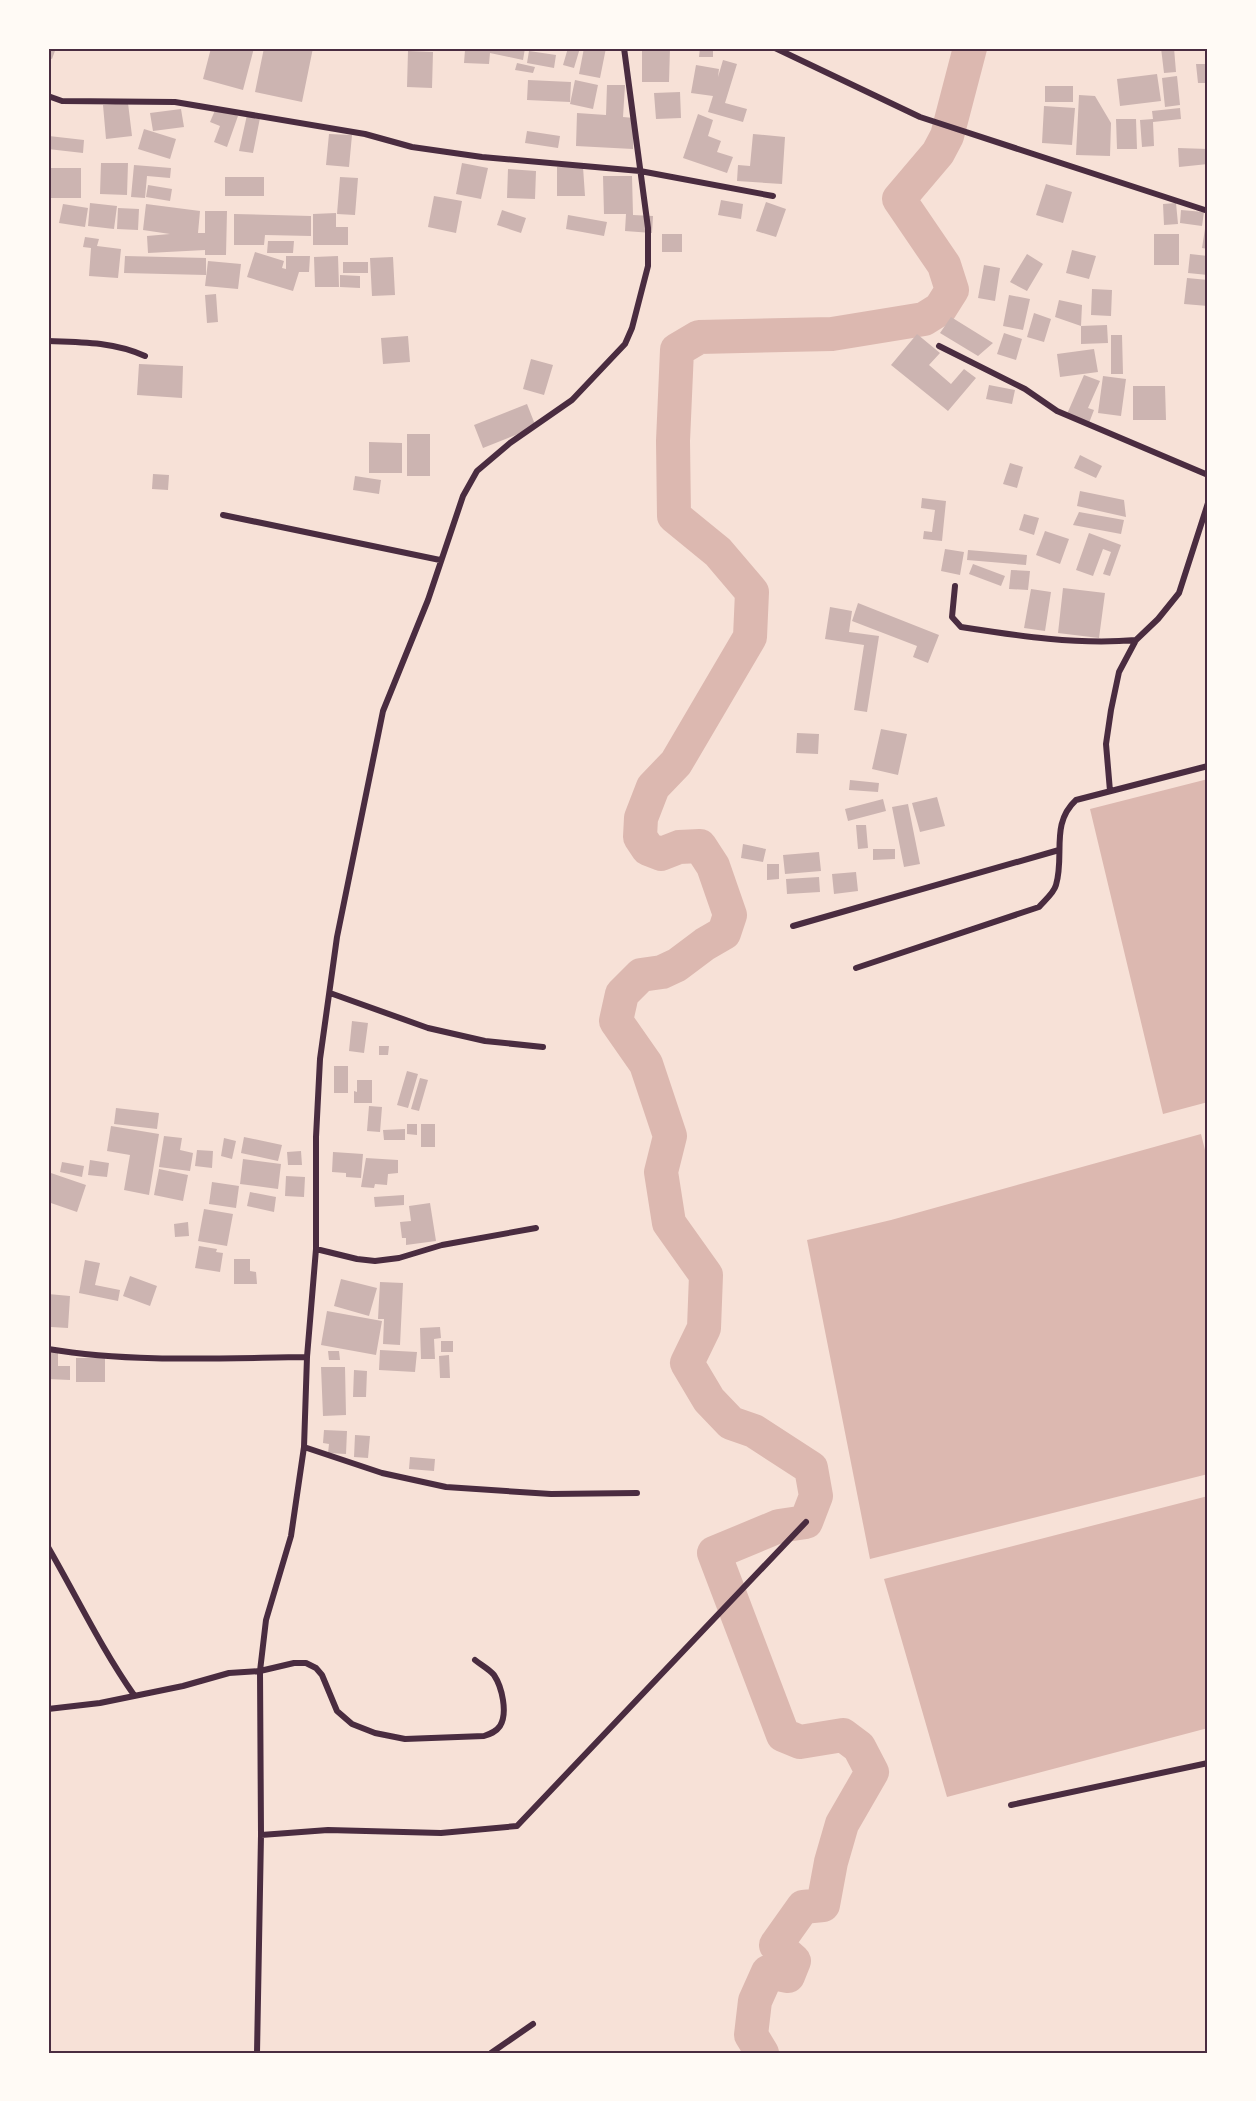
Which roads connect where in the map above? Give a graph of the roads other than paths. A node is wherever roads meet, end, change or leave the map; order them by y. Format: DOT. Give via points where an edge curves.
graph roads {
  1 [pos="624,48"];
  2 [pos="775,48"];
  3 [pos="48,96"];
  4 [pos="640,171"];
  5 [pos="773,196"];
  6 [pos="1208,211"];
  7 [pos="48,341"];
  8 [pos="939,346"];
  9 [pos="146,356"];
  10 [pos="1208,475"];
  11 [pos="1208,503"];
  12 [pos="223,515"];
  13 [pos="440,560"];
  14 [pos="955,586"];
  15 [pos="1136,640"];
  16 [pos="1208,766"];
  17 [pos="1110,791"];
  18 [pos="1059,850"];
  19 [pos="793,926"];
  20 [pos="856,968"];
  21 [pos="330,993"];
  22 [pos="543,1047"];
  23 [pos="536,1228"];
  24 [pos="315,1249"];
  25 [pos="48,1349"];
  26 [pos="307,1357"];
  27 [pos="304,1447"];
  28 [pos="637,1493"];
  29 [pos="807,1522"];
  30 [pos="48,1547"];
  31 [pos="475,1660"];
  32 [pos="260,1671"];
  33 [pos="134,1695"];
  34 [pos="48,1710"];
  35 [pos="1208,1763"];
  36 [pos="1011,1805"];
  37 [pos="261,1835"];
  38 [pos="533,2024"];
  39 [pos="257,2053"];
  40 [pos="491,2053"];
  1 -- 4 [label="street"];
  2 -- 6 [label="street" via="920,117"];
  3 -- 4 [label="street" via="62,101 175,102 365,134 412,147"];
  4 -- 5 [label="street"];
  4 -- 13 [label="street" via="648,228 648,266 625,344 572,400 477,471 463,496"];
  7 -- 9 [label="street" via="114,345"];
  8 -- 10 [label="street" via="1025,389 1058,411"];
  11 -- 15 [label="street" via="1179,593"];
  12 -- 13 [label="street"];
  13 -- 21 [label="street" via="383,711 337,937"];
  14 -- 15 [label="street" via="952,617 961,627 1051,639"];
  15 -- 17 [label="street" via="1119,672 1111,710 1106,744"];
  16 -- 17 [label="street"];
  17 -- 18 [label="street" via="1076,800 1069,807 1063,816"];
  18 -- 19 [label="street"];
  18 -- 20 [label="street" via="1056,887 1039,907"];
  21 -- 22 [label="street" via="428,1028 485,1041"];
  21 -- 24 [label="street" via="320,1059"];
  23 -- 24 [label="street" via="375,1261"];
  24 -- 26 [label="street"];
  25 -- 26 [label="street" via="120,1357"];
  26 -- 27 [label="street"];
  27 -- 28 [label="street" via="382,1473 446,1487 551,1494"];
  27 -- 32 [label="street" via="291,1536 266,1620"];
  29 -- 37 [label="street" via="517,1826 441,1833 328,1830"];
  30 -- 33 [label="street" via="109,1659"];
  31 -- 32 [label="street" via="493,1674 500,1689 501,1724 484,1736 452,1738 405,1739 352,1724 337,1711 322,1675 306,1663 294,1662"];
  32 -- 33 [label="street" via="229,1673"];
  32 -- 37 [label="street"];
  33 -- 34 [label="street"];
  35 -- 36 [label="street"];
  37 -- 39 [label="street"];
  38 -- 40 [label="street"];
}
